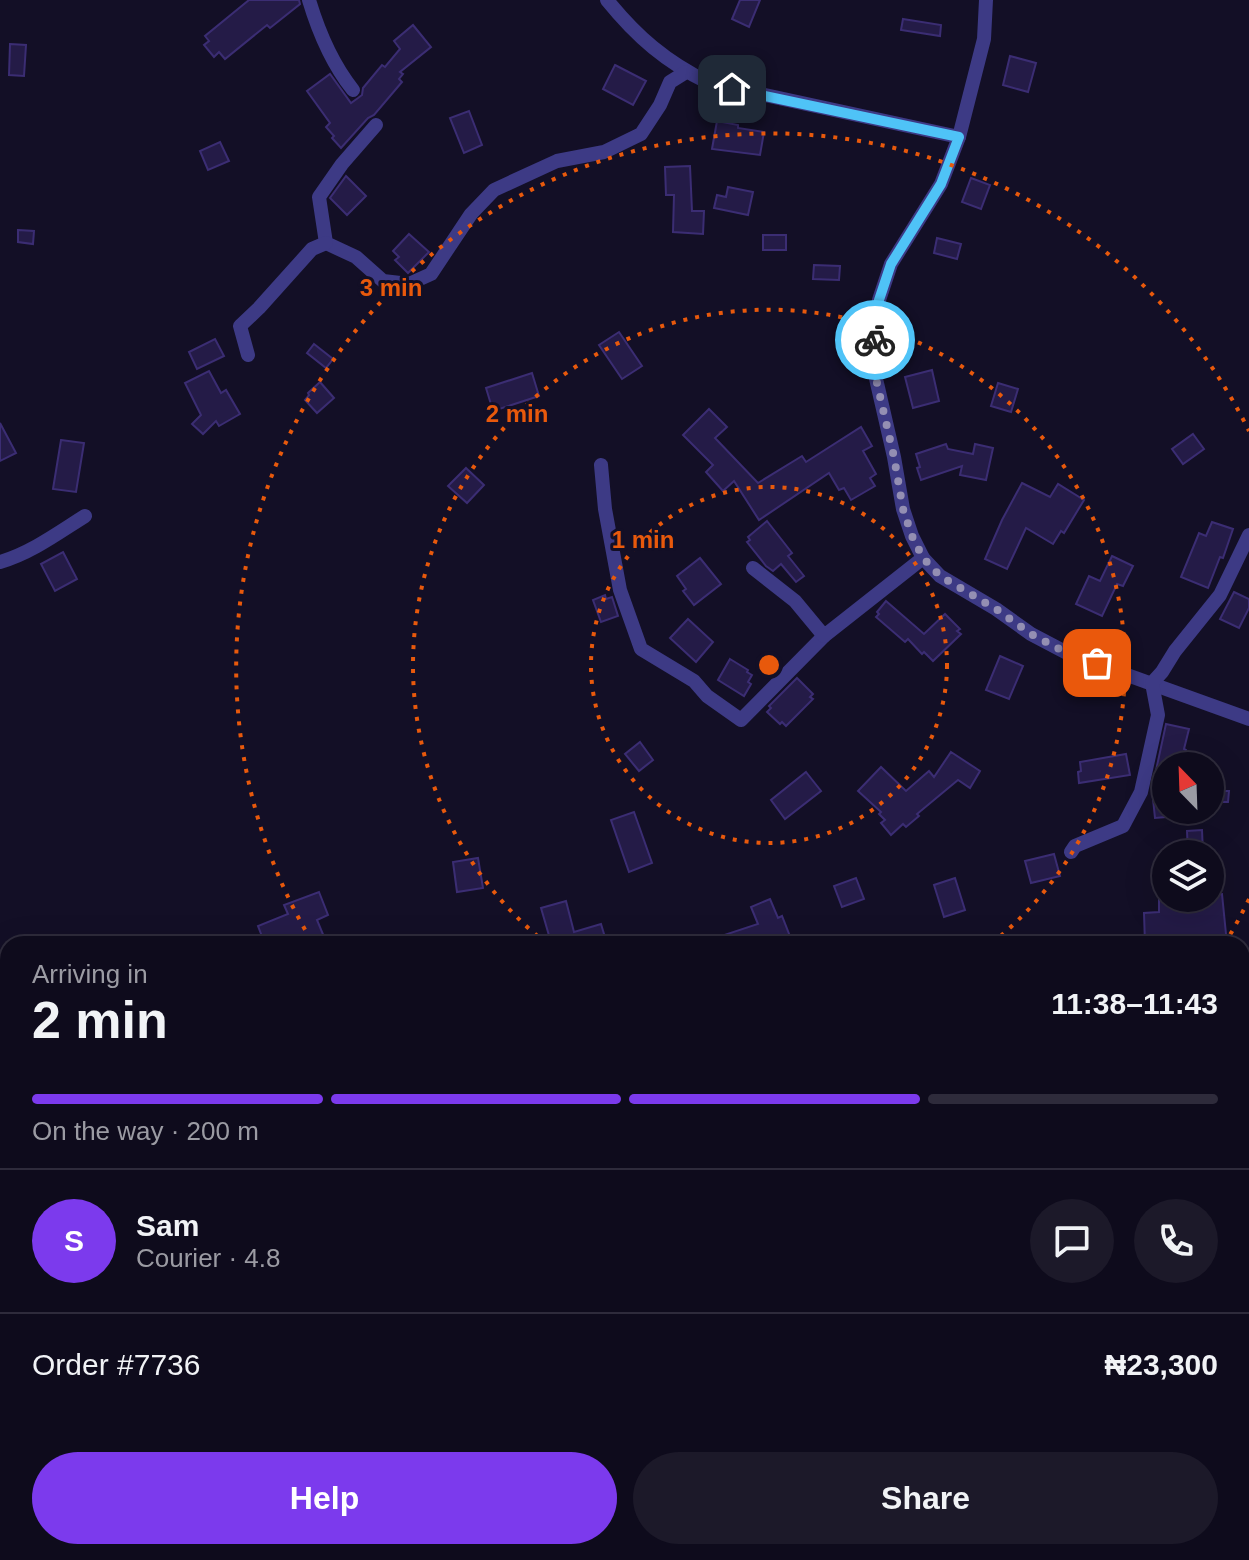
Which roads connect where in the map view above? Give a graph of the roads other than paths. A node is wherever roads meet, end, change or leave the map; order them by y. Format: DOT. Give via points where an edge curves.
graph roads {
  1 [pos="309,0"];
  2 [pos="607,0"];
  3 [pos="986,0"];
  4 [pos="686,72"];
  5 [pos="353,90"];
  6 [pos="376,125"];
  7 [pos="959,137"];
  8 [pos="326,243"];
  9 [pos="248,355"];
  10 [pos="601,465"];
  11 [pos="85,516"];
  12 [pos="1249,535"];
  13 [pos="923,558"];
  14 [pos="0,562"];
  15 [pos="753,568"];
  16 [pos="824,636"];
  17 [pos="1152,683"];
  18 [pos="1249,719"];
  19 [pos="1071,852"];
  1 -- 5 [label="street" via="318,30"];
  2 -- 4 [label="street" via="640,38"];
  3 -- 7 [label="street" via="984,39"];
  4 -- 7 [label="street" via="732,89"];
  4 -- 8 [label="street" via="670,82 641,134 604,152 557,161 494,190 431,274 409,284 383,281 356,257"];
  6 -- 8 [label="street" via="319,197"];
  7 -- 13 [label="street" via="941,184 891,264 875,330 874,370 903,509"];
  8 -- 9 [label="street" via="312,249 240,326"];
  10 -- 16 [label="street" via="620,590 641,649 694,681 741,720"];
  11 -- 14 [label="street" via="16,558"];
  12 -- 17 [label="street" via="1220,595"];
  13 -- 16 [label="street"];
  13 -- 17 [label="street" via="940,576 1031,634 1069,654"];
  15 -- 16 [label="street" via="795,601"];
  17 -- 18 [label="street"];
  17 -- 19 [label="street" via="1158,715 1141,792 1123,826"];
}
